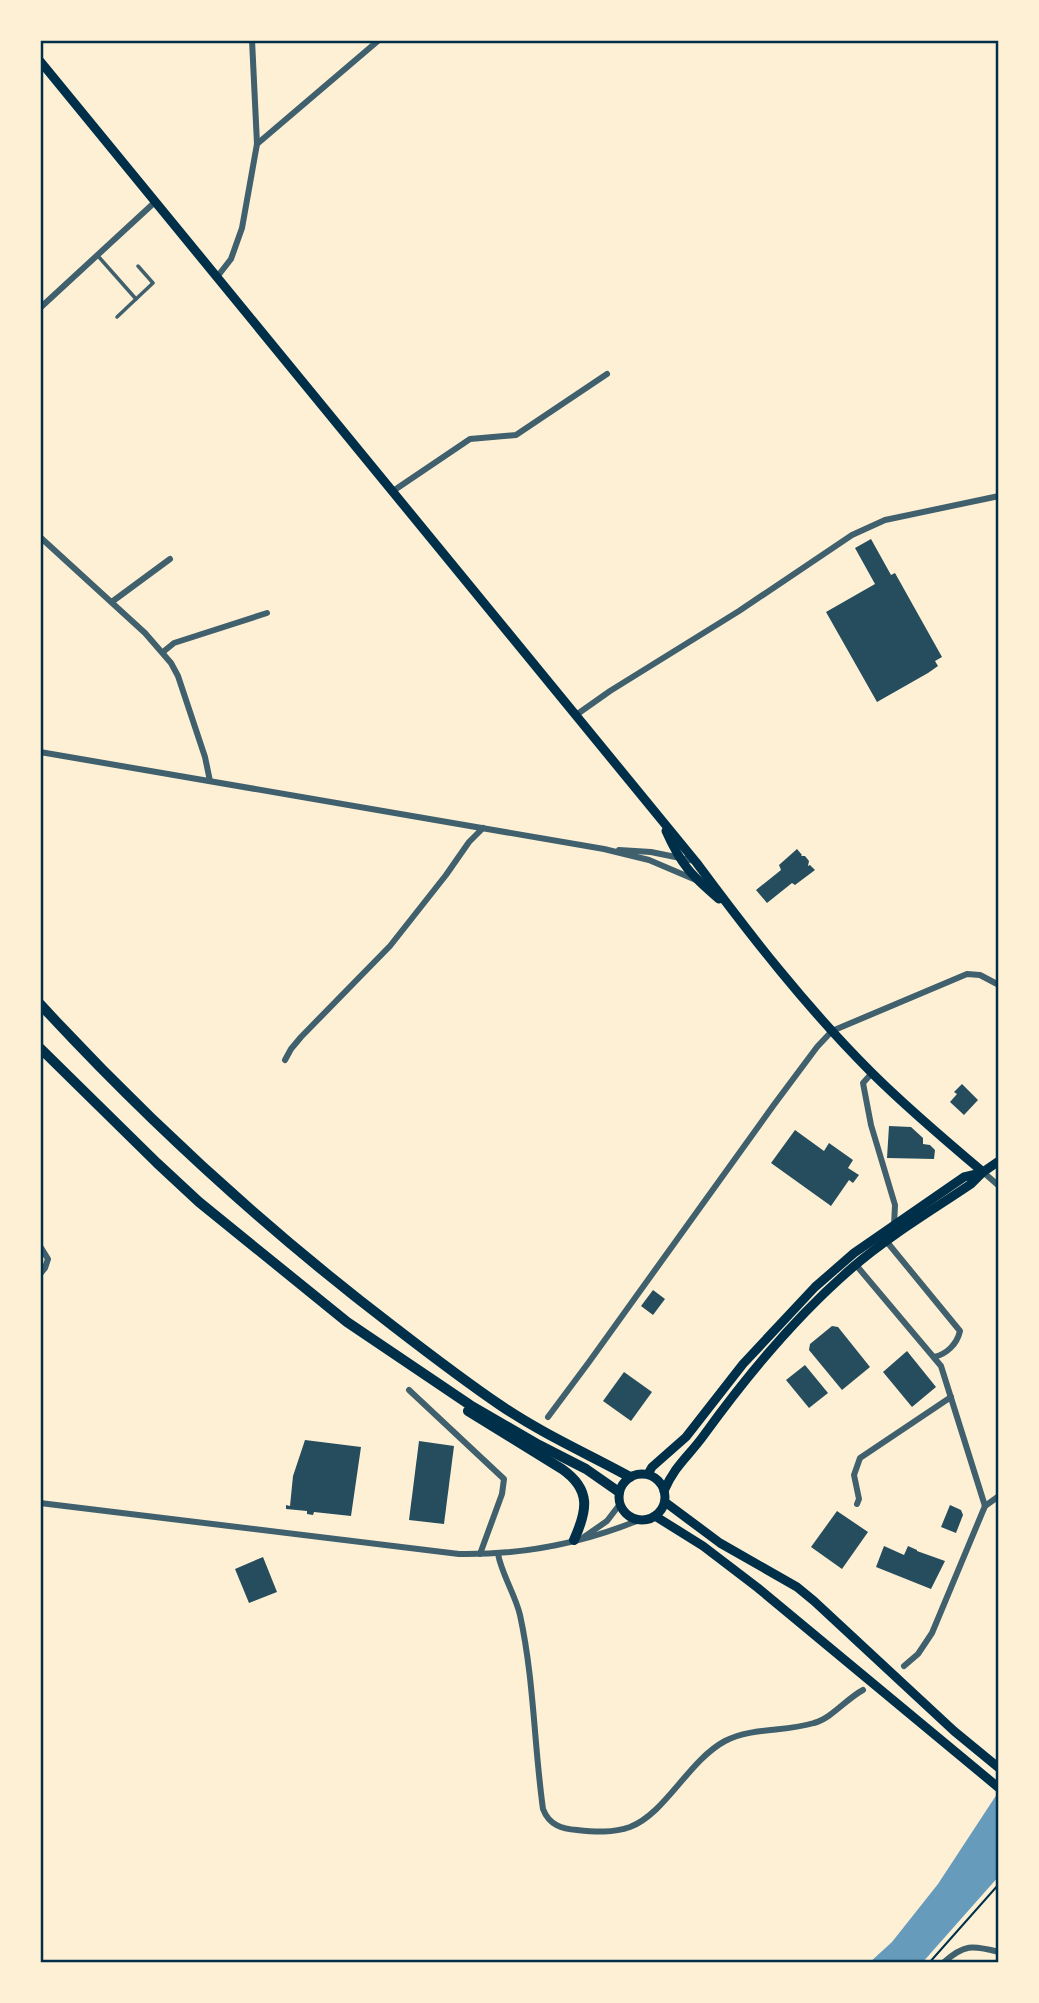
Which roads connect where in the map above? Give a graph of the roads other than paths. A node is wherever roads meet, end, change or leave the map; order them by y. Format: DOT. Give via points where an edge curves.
graph roads {
  1 [pos="252,40"];
  2 [pos="379,40"];
  3 [pos="40,61"];
  4 [pos="257,144"];
  5 [pos="155,201"];
  6 [pos="98,256"];
  7 [pos="138,266"];
  8 [pos="217,277"];
  9 [pos="136,299"];
  10 [pos="40,308"];
  11 [pos="117,317"];
  12 [pos="607,374"];
  13 [pos="393,491"];
  14 [pos="999,496"];
  15 [pos="40,537"];
  16 [pos="170,559"];
  17 [pos="113,601"];
  18 [pos="267,613"];
  19 [pos="163,652"];
  20 [pos="574,712"];
  21 [pos="40,752"];
  22 [pos="211,781"];
  23 [pos="662,820"];
  24 [pos="483,828"];
  25 [pos="683,846"];
  26 [pos="604,849"];
  27 [pos="678,856"];
  28 [pos="696,862"];
  29 [pos="658,864"];
  30 [pos="696,880"];
  31 [pos="731,909"];
  32 [pos="999,985"];
  33 [pos="40,1004"];
  34 [pos="832,1031"];
  35 [pos="40,1048"];
  36 [pos="285,1060"];
  37 [pos="872,1073"];
  38 [pos="999,1161"];
  39 [pos="983,1172"];
  40 [pos="999,1186"];
  41 [pos="894,1226"];
  42 [pos="887,1242"];
  43 [pos="40,1246"];
  44 [pos="856,1265"];
  45 [pos="40,1274"];
  46 [pos="934,1357"];
  47 [pos="410,1390"];
  48 [pos="449,1391"];
  49 [pos="951,1396"];
  50 [pos="548,1417"];
  51 [pos="648,1474"];
  52 [pos="630,1477"];
  53 [pos="664,1491"];
  54 [pos="619,1492"];
  55 [pos="999,1496"];
  56 [pos="665,1502"];
  57 [pos="40,1503"];
  58 [pos="620,1504"];
  59 [pos="857,1504"];
  60 [pos="985,1506"];
  61 [pos="655,1516"];
  62 [pos="639,1520"];
  63 [pos="578,1539"];
  64 [pos="480,1554"];
  65 [pos="498,1554"];
  66 [pos="904,1666"];
  67 [pos="863,1690"];
  68 [pos="999,1768"];
  69 [pos="999,1788"];
  70 [pos="999,1952"];
  71 [pos="943,1963"];
  1 -- 4 [label="street"];
  2 -- 4 [label="street"];
  3 -- 5 [label="main road"];
  4 -- 8 [label="street" via="242,228 231,259"];
  5 -- 6 [label="street"];
  5 -- 8 [label="main road"];
  6 -- 9 [label="lane"];
  6 -- 10 [label="street"];
  7 -- 9 [label="lane" via="153,283"];
  8 -- 13 [label="main road"];
  9 -- 11 [label="lane"];
  12 -- 13 [label="street" via="516,435 470,439"];
  13 -- 20 [label="main road"];
  14 -- 20 [label="street" via="885,520 852,535"];
  15 -- 17 [label="street"];
  16 -- 17 [label="street"];
  17 -- 19 [label="street"];
  18 -- 19 [label="street" via="174,643"];
  19 -- 22 [label="street" via="178,676"];
  20 -- 23 [label="main road"];
  21 -- 22 [label="street"];
  22 -- 24 [label="street"];
  23 -- 25 [label="main road"];
  23 -- 27 [label="main road"];
  24 -- 26 [label="street"];
  24 -- 36 [label="street" via="390,946 301,1037"];
  25 -- 27 [label="street"];
  25 -- 28 [label="main road"];
  26 -- 27 [label="street"];
  26 -- 29 [label="street"];
  27 -- 28 [label="street"];
  27 -- 29 [label="street"];
  27 -- 30 [label="main road"];
  28 -- 31 [label="main road"];
  29 -- 30 [label="street"];
  30 -- 31 [label="main road"];
  31 -- 34 [label="main road"];
  32 -- 34 [label="street" via="967,974"];
  33 -- 52 [label="main road" via="163,1129 312,1262 499,1405"];
  34 -- 37 [label="main road"];
  34 -- 50 [label="street"];
  35 -- 48 [label="main road" via="199,1202 347,1322"];
  37 -- 39 [label="main road"];
  37 -- 41 [label="street" via="863,1083 895,1205"];
  38 -- 39 [label="main road"];
  39 -- 40 [label="street"];
  39 -- 41 [label="main road" via="964,1177"];
  39 -- 42 [label="main road"];
  41 -- 51 [label="main road" via="815,1287 743,1363 686,1437"];
  42 -- 44 [label="main road"];
  42 -- 46 [label="street" via="960,1331 955,1344"];
  43 -- 45 [label="street" via="48,1259"];
  44 -- 46 [label="street"];
  44 -- 53 [label="main road" via="774,1346 680,1463"];
  46 -- 49 [label="street"];
  47 -- 64 [label="street" via="504,1479"];
  48 -- 54 [label="main road"];
  48 -- 63 [label="main road" via="466,1410 575,1479 584,1509"];
  49 -- 59 [label="street" via="860,1458 854,1475"];
  49 -- 60 [label="street"];
  51 -- 52 [label="main road"];
  51 -- 53 [label="main road"];
  52 -- 54 [label="main road"];
  53 -- 56 [label="main road"];
  54 -- 58 [label="main road"];
  55 -- 60 [label="street"];
  56 -- 61 [label="main road"];
  56 -- 68 [label="main road" via="720,1543 797,1587"];
  57 -- 64 [label="street"];
  58 -- 62 [label="main road" via="627,1515"];
  58 -- 63 [label="street" via="607,1521"];
  60 -- 66 [label="street" via="932,1633"];
  61 -- 62 [label="main road"];
  61 -- 69 [label="main road" via="739,1573"];
  62 -- 63 [label="street"];
  63 -- 65 [label="street"];
  64 -- 65 [label="street"];
  65 -- 67 [label="street" via="521,1619 545,1813 556,1826 608,1831 631,1826 652,1813 720,1744 742,1734 817,1722"];
  70 -- 71 [label="street" via="963,1948"];
}
